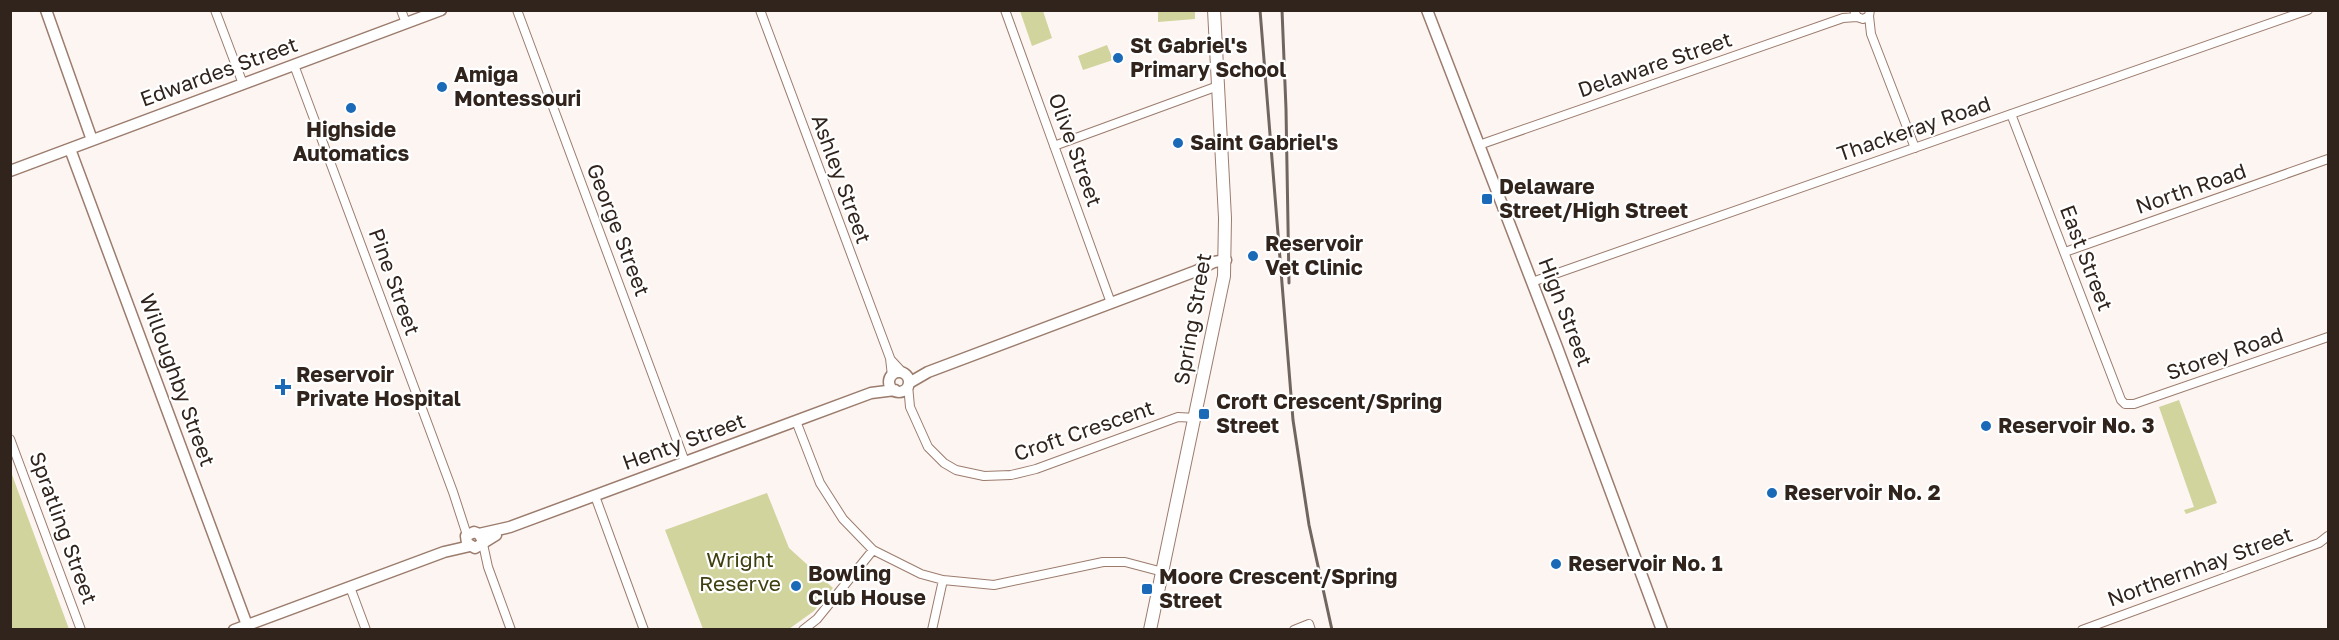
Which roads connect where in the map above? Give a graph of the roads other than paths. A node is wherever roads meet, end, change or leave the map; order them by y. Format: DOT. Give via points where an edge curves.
graph roads {
  1 [pos="46,10"];
  2 [pos="215,10"];
  3 [pos="402,10"];
  4 [pos="441,10"];
  5 [pos="517,10"];
  6 [pos="760,10"];
  7 [pos="1005,10"];
  8 [pos="1214,10"];
  9 [pos="1427,10"];
  10 [pos="2308,10"];
  11 [pos="1871,13"];
  12 [pos="1856,14"];
  13 [pos="406,23"];
  14 [pos="1871,34"];
  15 [pos="294,65"];
  16 [pos="243,84"];
  17 [pos="1218,86"];
  18 [pos="2011,114"];
  19 [pos="92,140"];
  20 [pos="1479,145"];
  21 [pos="1054,146"];
  22 [pos="70,148"];
  23 [pos="1915,148"];
  24 [pos="2328,159"];
  25 [pos="10,171"];
  26 [pos="2065,252"];
  27 [pos="1225,266"];
  28 [pos="1532,282"];
  29 [pos="1112,303"];
  30 [pos="2328,337"];
  31 [pos="901,378"];
  32 [pos="896,391"];
  33 [pos="871,393"];
  34 [pos="2134,404"];
  35 [pos="910,406"];
  36 [pos="1196,418"];
  37 [pos="796,421"];
  38 [pos="10,439"];
  39 [pos="686,462"];
  40 [pos="595,496"];
  41 [pos="2328,536"];
  42 [pos="475,540"];
  43 [pos="873,550"];
  44 [pos="1163,572"];
  45 [pos="943,580"];
  46 [pos="350,587"];
  47 [pos="247,625"];
  48 [pos="1310,627"];
  49 [pos="81,630"];
  50 [pos="234,630"];
  51 [pos="366,630"];
  52 [pos="511,630"];
  53 [pos="644,630"];
  54 [pos="802,630"];
  55 [pos="932,630"];
  56 [pos="1150,630"];
  57 [pos="1294,630"];
  58 [pos="1662,630"];
  59 [pos="2082,630"];
  1 -- 19 [label="street"];
  2 -- 16 [label="street"];
  3 -- 13 [label="street"];
  4 -- 13 [label="street, Edwardes Street"];
  5 -- 39 [label="street, George Street"];
  6 -- 31 [label="street, Ashley Street" via="890,358"];
  7 -- 21 [label="street, Olive Street"];
  8 -- 17 [label="main road, Spring Street"];
  9 -- 20 [label="street, High Street"];
  10 -- 18 [label="street, Thackeray Road"];
  11 -- 12 [label="street, Delaware Street"];
  11 -- 14 [label="street"];
  12 -- 14 [label="street"];
  12 -- 20 [label="street, Delaware Street"];
  13 -- 15 [label="street, Edwardes Street"];
  14 -- 23 [label="street"];
  15 -- 16 [label="street, Edwardes Street"];
  15 -- 42 [label="street, Pine Street" via="460,512"];
  16 -- 19 [label="street, Edwardes Street"];
  17 -- 21 [label="street"];
  17 -- 27 [label="main road, Spring Street"];
  18 -- 23 [label="street, Thackeray Road"];
  18 -- 26 [label="street, East Street"];
  19 -- 22 [label="street, Edwardes Street"];
  20 -- 28 [label="street, High Street"];
  21 -- 29 [label="street, Olive Street"];
  22 -- 25 [label="street, Edwardes Street"];
  22 -- 47 [label="street, Willoughby Street"];
  23 -- 28 [label="street, Thackeray Road"];
  24 -- 26 [label="street, North Road"];
  26 -- 34 [label="street, East Street" via="2121,400"];
  27 -- 29 [label="street" via="1196,271"];
  27 -- 36 [label="main road, Spring Street"];
  28 -- 58 [label="street, High Street"];
  29 -- 31 [label="street" via="928,372"];
  30 -- 34 [label="street, Storey Road"];
  31 -- 32 [label="street" via="891,386"];
  31 -- 33 [label="street, Henty Street"];
  31 -- 35 [label="street, Croft Crescent"];
  32 -- 33 [label="street, Henty Street"];
  32 -- 35 [label="street, Croft Crescent"];
  33 -- 37 [label="street, Henty Street"];
  35 -- 36 [label="street, Croft Crescent" via="921,435 937,456 956,470 984,476 1023,473 1178,417"];
  36 -- 44 [label="main road, Spring Street"];
  37 -- 39 [label="street, Henty Street"];
  37 -- 43 [label="street" via="820,483 843,519"];
  38 -- 49 [label="street, Spratling Street"];
  39 -- 40 [label="street, Henty Street"];
  40 -- 42 [label="street, Henty Street"];
  40 -- 53 [label="street"];
  41 -- 59 [label="street, Northernhay Street" via="2319,543"];
  42 -- 46 [label="street, Henty Street"];
  42 -- 52 [label="street, Pine Street"];
  43 -- 45 [label="street" via="921,574"];
  43 -- 54 [label="street" via="817,619"];
  44 -- 45 [label="street" via="1125,562 1103,562 1007,584"];
  44 -- 56 [label="main road, Spring Street"];
  45 -- 55 [label="street"];
  46 -- 47 [label="street, Henty Street"];
  46 -- 51 [label="street"];
  47 -- 50 [label="street, Henty Street"];
  48 -- 57 [label="street"];
}
